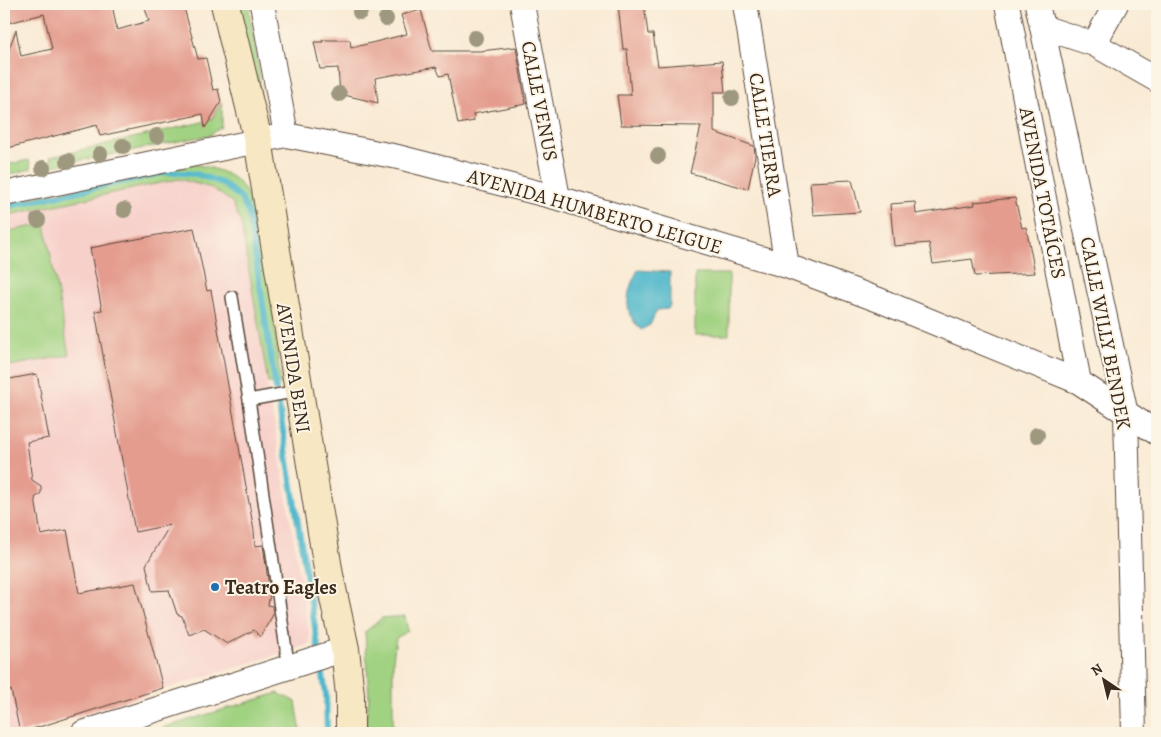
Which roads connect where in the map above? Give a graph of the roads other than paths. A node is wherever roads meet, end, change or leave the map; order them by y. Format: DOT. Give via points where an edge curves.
graph roads {
  1 [pos="225,4"];
  2 [pos="262,4"];
  3 [pos="522,4"];
  4 [pos="745,4"];
  5 [pos="1007,4"];
  6 [pos="1037,4"];
  7 [pos="1116,4"];
  8 [pos="1042,27"];
  9 [pos="1094,44"];
  10 [pos="1157,80"];
  11 [pos="286,135"];
  12 [pos="258,140"];
  13 [pos="4,194"];
  14 [pos="558,198"];
  15 [pos="787,266"];
  16 [pos="232,297"];
  17 [pos="1079,382"];
  18 [pos="298,391"];
  19 [pos="249,400"];
  20 [pos="1126,414"];
  21 [pos="1157,433"];
  22 [pos="340,651"];
  23 [pos="290,668"];
  24 [pos="83,733"];
  25 [pos="350,733"];
  26 [pos="1134,733"];
  1 -- 12 [label="street, AVENIDA BENI"];
  2 -- 11 [label="street"];
  3 -- 14 [label="street, CALLE VENUS"];
  4 -- 15 [label="street, CALLE TIERRA"];
  5 -- 17 [label="street, AVENIDA TOTAÍCES"];
  6 -- 8 [label="street, CALLE WILLY BENDEK"];
  7 -- 9 [label="street"];
  8 -- 9 [label="street"];
  8 -- 20 [label="street, CALLE WILLY BENDEK"];
  9 -- 10 [label="street"];
  11 -- 12 [label="street, AVENIDA HUMBERTO LEIGUE"];
  11 -- 14 [label="street, AVENIDA HUMBERTO LEIGUE" via="398,157"];
  12 -- 13 [label="street, AVENIDA HUMBERTO LEIGUE"];
  12 -- 18 [label="street, AVENIDA BENI"];
  14 -- 15 [label="street, AVENIDA HUMBERTO LEIGUE"];
  15 -- 17 [label="street, AVENIDA HUMBERTO LEIGUE"];
  16 -- 19 [label="lane"];
  17 -- 20 [label="street, AVENIDA HUMBERTO LEIGUE"];
  18 -- 19 [label="lane"];
  18 -- 22 [label="street, AVENIDA BENI"];
  19 -- 23 [label="lane"];
  20 -- 21 [label="street, AVENIDA HUMBERTO LEIGUE"];
  20 -- 26 [label="street, CALLE WILLY BENDEK"];
  22 -- 23 [label="street"];
  22 -- 25 [label="street, AVENIDA BENI" via="350,696"];
  23 -- 24 [label="street"];
}
